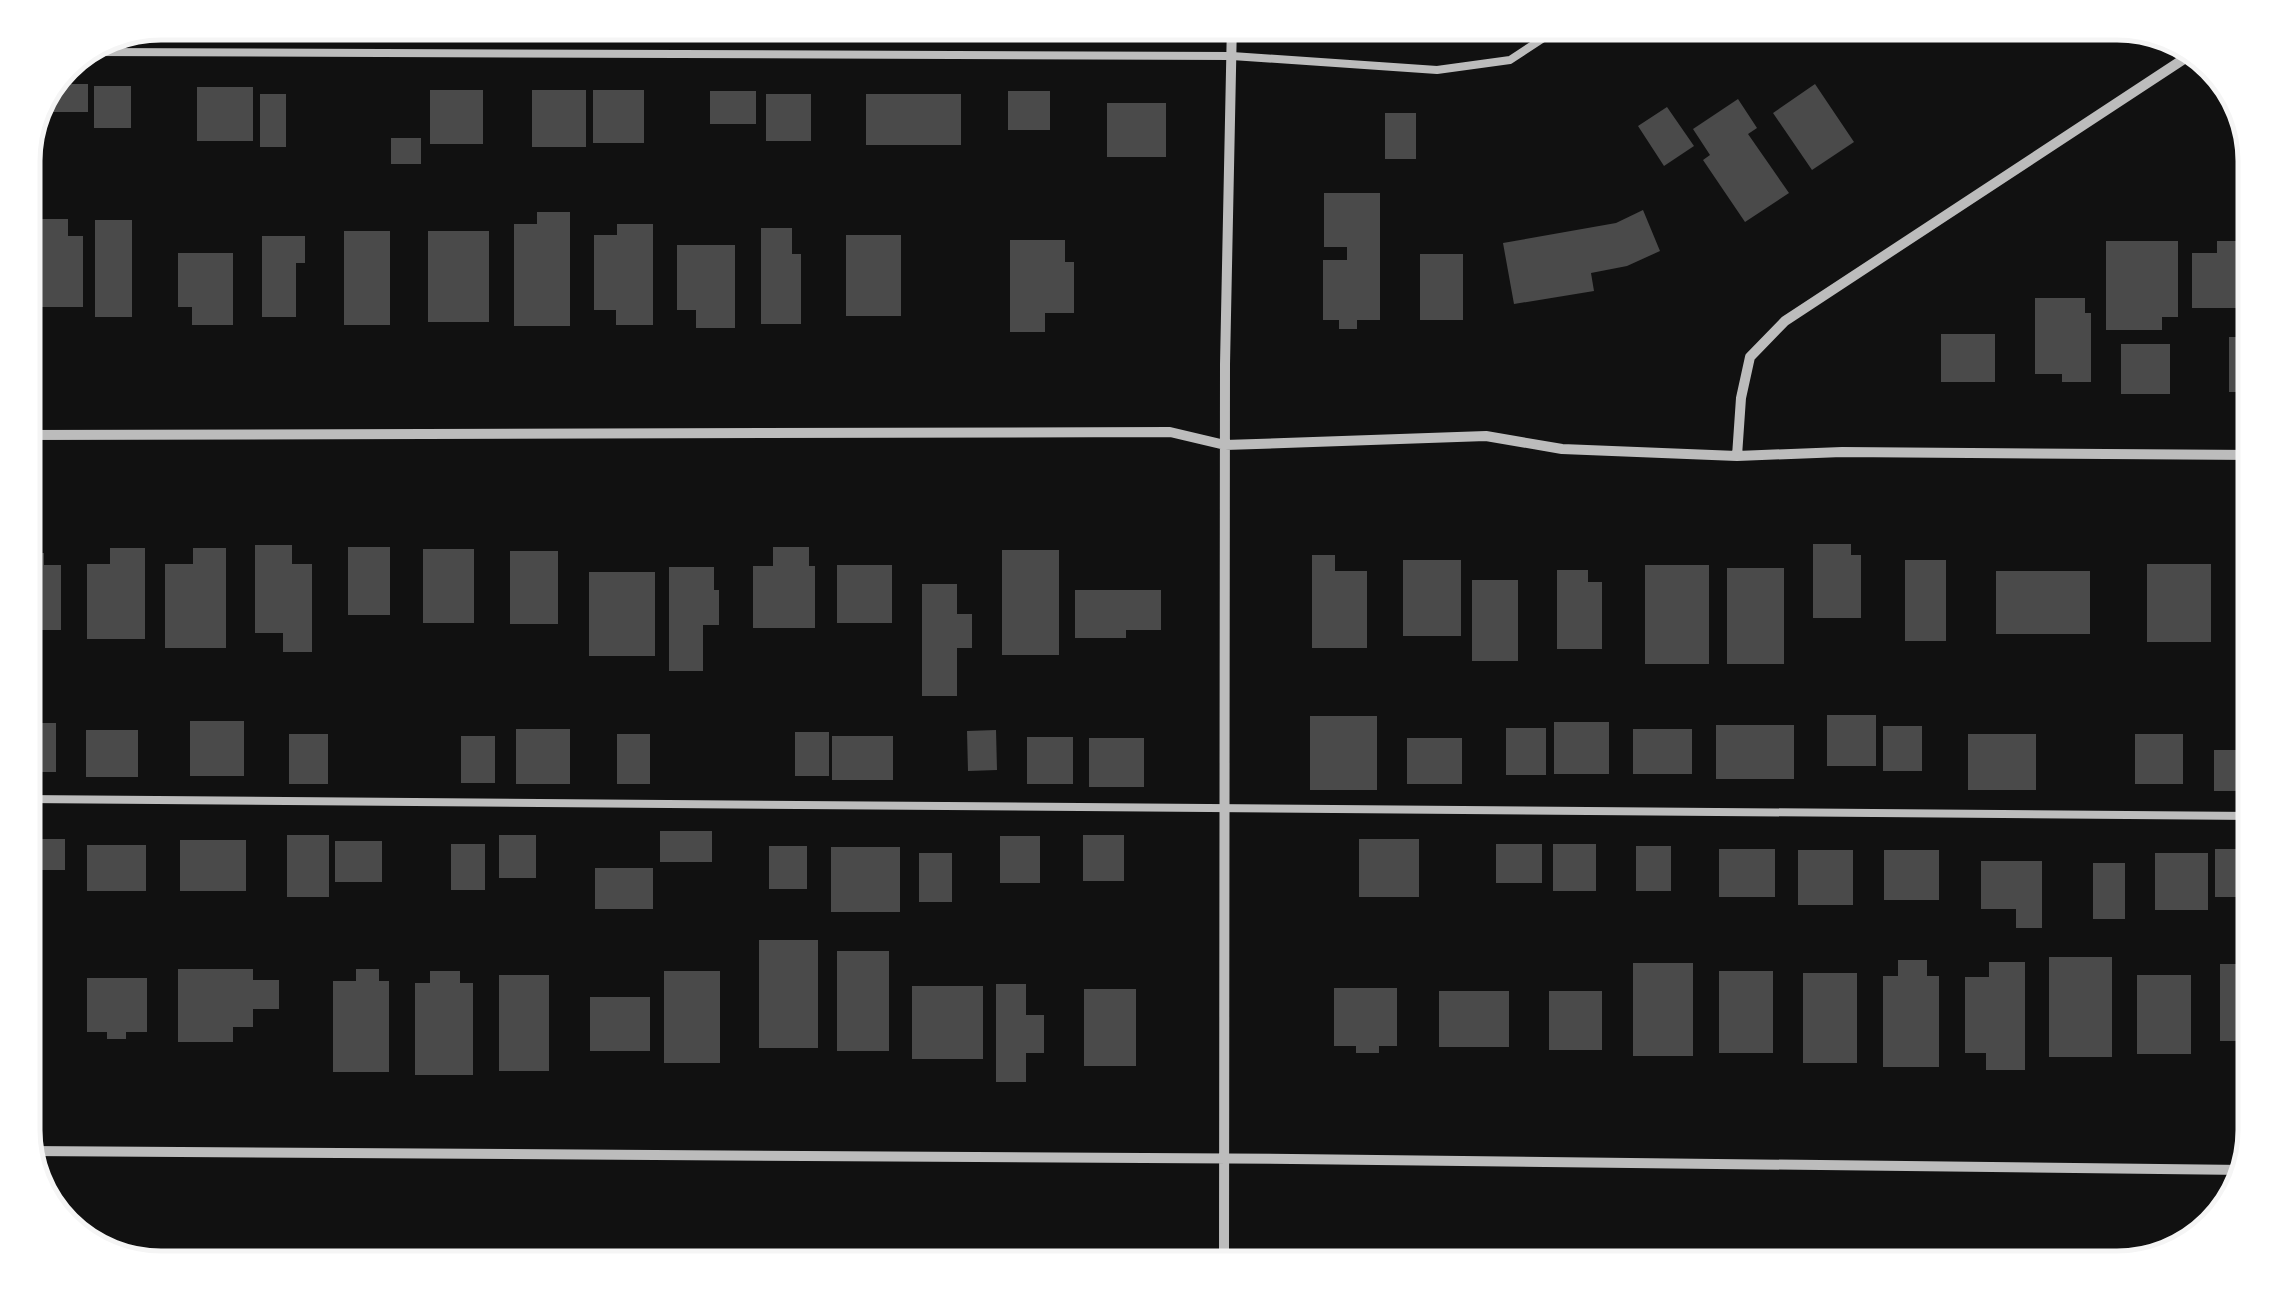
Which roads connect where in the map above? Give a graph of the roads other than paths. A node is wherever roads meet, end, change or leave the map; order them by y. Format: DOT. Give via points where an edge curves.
graph roads {
  1 [pos="1232,40"];
  2 [pos="1541,40"];
  3 [pos="109,52"];
  4 [pos="1232,56"];
  5 [pos="2183,60"];
  6 [pos="40,435"];
  7 [pos="1225,446"];
  8 [pos="2238,455"];
  9 [pos="1737,456"];
  10 [pos="40,800"];
  11 [pos="1224,807"];
  12 [pos="2238,816"];
  13 [pos="42,1150"];
  14 [pos="1224,1159"];
  15 [pos="2231,1170"];
  16 [pos="1224,1251"];
  1 -- 4 [label="street"];
  2 -- 4 [label="lane" via="1510,60 1438,70"];
  3 -- 4 [label="lane"];
  4 -- 7 [label="street"];
  5 -- 9 [label="street" via="1785,321 1750,357"];
  6 -- 7 [label="street" via="1170,432"];
  7 -- 9 [label="street" via="1486,436 1562,449"];
  7 -- 11 [label="street"];
  8 -- 9 [label="street"];
  10 -- 11 [label="lane"];
  11 -- 12 [label="lane"];
  11 -- 14 [label="street"];
  13 -- 14 [label="street"];
  14 -- 15 [label="street"];
  14 -- 16 [label="street"];
}
